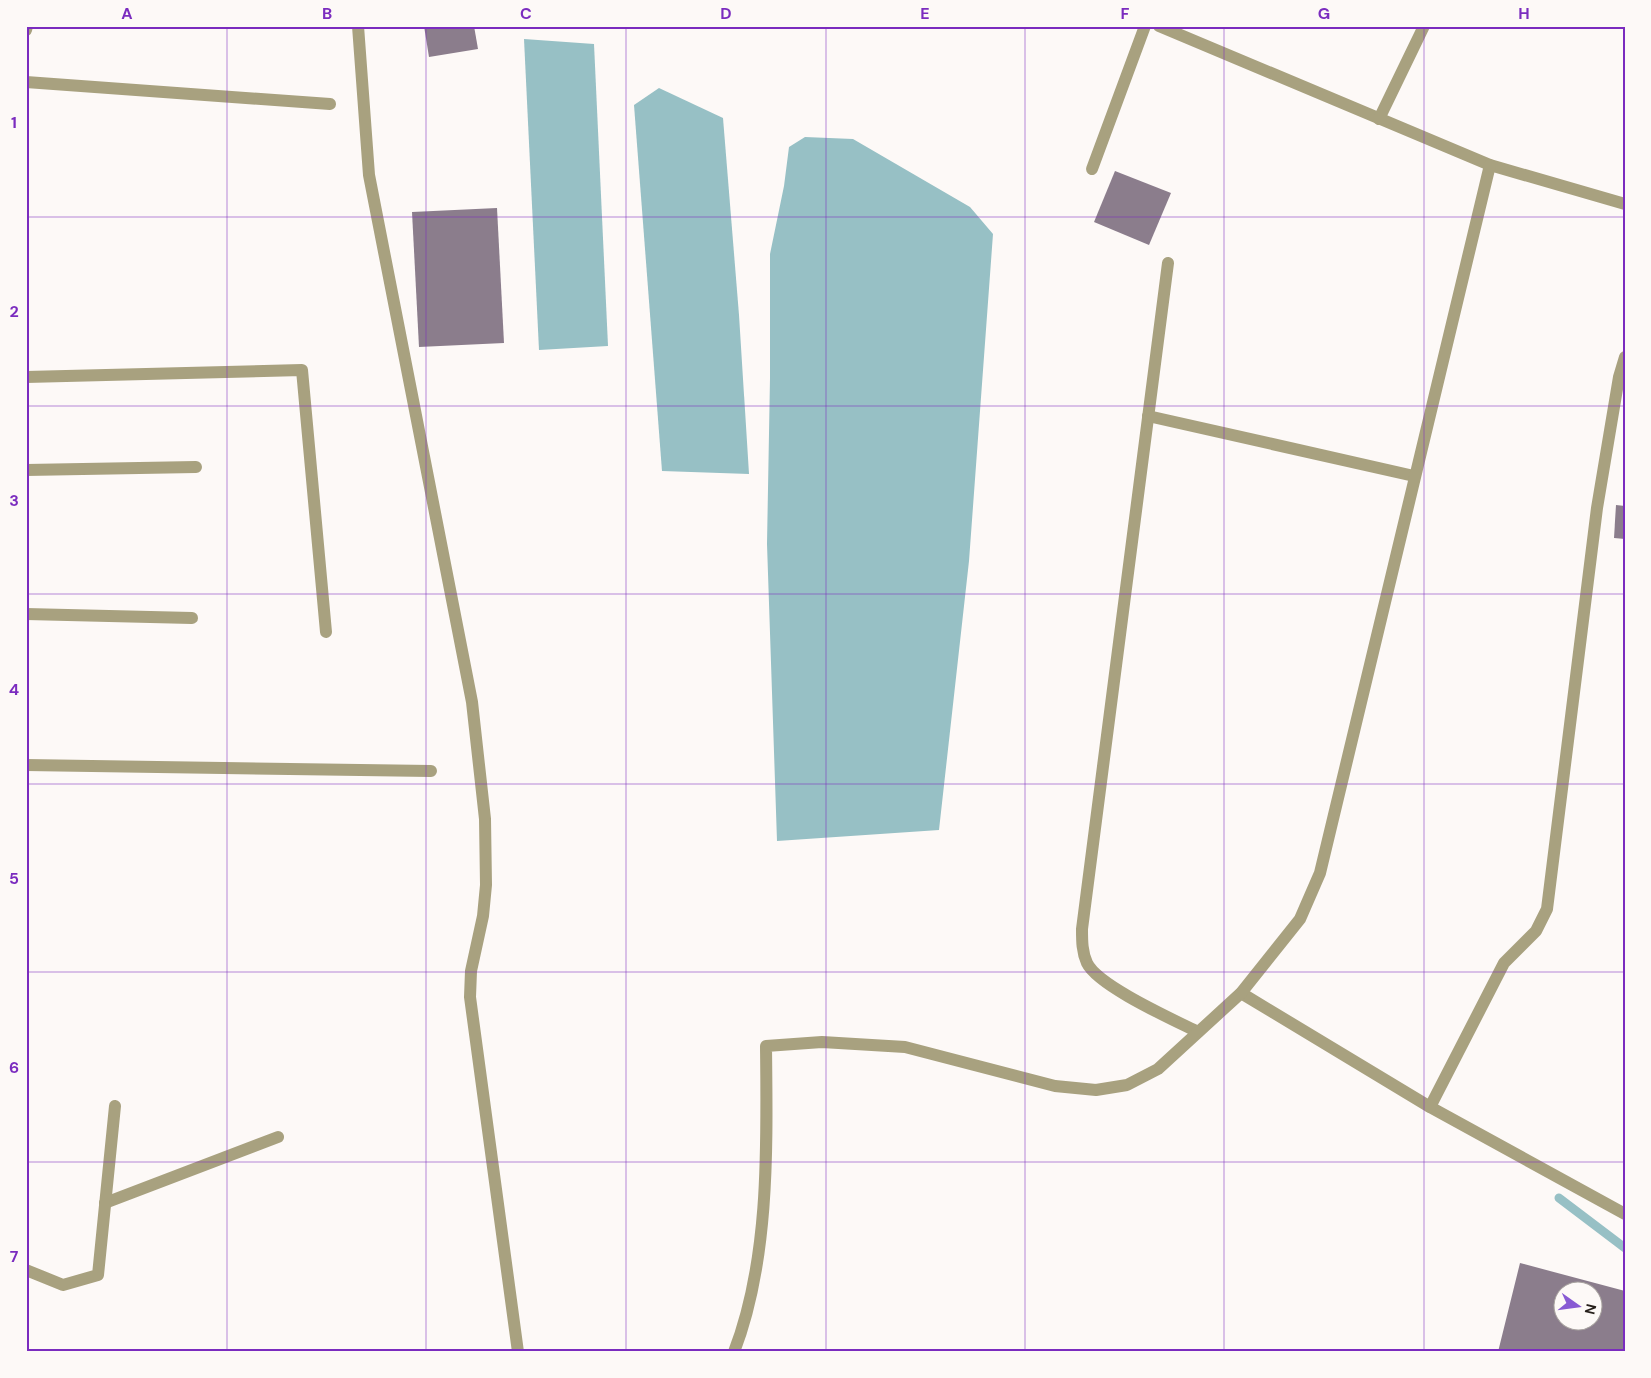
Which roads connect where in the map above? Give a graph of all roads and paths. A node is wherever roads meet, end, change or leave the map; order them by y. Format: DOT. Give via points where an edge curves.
graph roads {
  1 [pos="27,26"];
  2 [pos="358,26"];
  3 [pos="1145,26"];
  4 [pos="1159,26"];
  5 [pos="1424,26"];
  6 [pos="26,30"];
  7 [pos="26,82"];
  8 [pos="330,104"];
  9 [pos="1379,119"];
  10 [pos="1490,166"];
  11 [pos="1092,169"];
  12 [pos="1625,204"];
  13 [pos="1168,264"];
  14 [pos="1625,358"];
  15 [pos="26,377"];
  16 [pos="1148,416"];
  17 [pos="196,467"];
  18 [pos="26,470"];
  19 [pos="1414,476"];
  20 [pos="26,614"];
  21 [pos="192,618"];
  22 [pos="326,632"];
  23 [pos="26,765"];
  24 [pos="431,771"];
  25 [pos="1241,993"];
  26 [pos="1198,1032"];
  27 [pos="115,1106"];
  28 [pos="1430,1107"];
  29 [pos="278,1137"];
  30 [pos="105,1203"];
  31 [pos="1625,1214"];
  32 [pos="26,1270"];
  33 [pos="518,1352"];
  34 [pos="734,1352"];
  1 -- 6 [label="street"];
  2 -- 33 [label="street" via="369,175 472,702 485,819 486,885 471,971 470,997"];
  3 -- 11 [label="street"];
  4 -- 9 [label="street"];
  5 -- 9 [label="street"];
  7 -- 8 [label="street"];
  9 -- 10 [label="street"];
  10 -- 12 [label="street"];
  10 -- 19 [label="street"];
  13 -- 16 [label="street"];
  14 -- 28 [label="street" via="1597,508 1547,909 1536,931 1504,962"];
  15 -- 22 [label="street" via="302,370"];
  16 -- 19 [label="street"];
  16 -- 26 [label="street" via="1082,929 1082,950 1088,966 1118,991"];
  17 -- 18 [label="street"];
  19 -- 25 [label="street" via="1320,873 1300,919"];
  20 -- 21 [label="street"];
  23 -- 24 [label="street"];
  25 -- 26 [label="street"];
  25 -- 28 [label="street"];
  26 -- 34 [label="street" via="1158,1069 1127,1085 1096,1090 1055,1086 905,1047 822,1042 766,1046 766,1161 757,1260 744,1326"];
  27 -- 30 [label="street"];
  28 -- 31 [label="street"];
  29 -- 30 [label="street"];
  30 -- 32 [label="street" via="98,1274 63,1286"];
}
